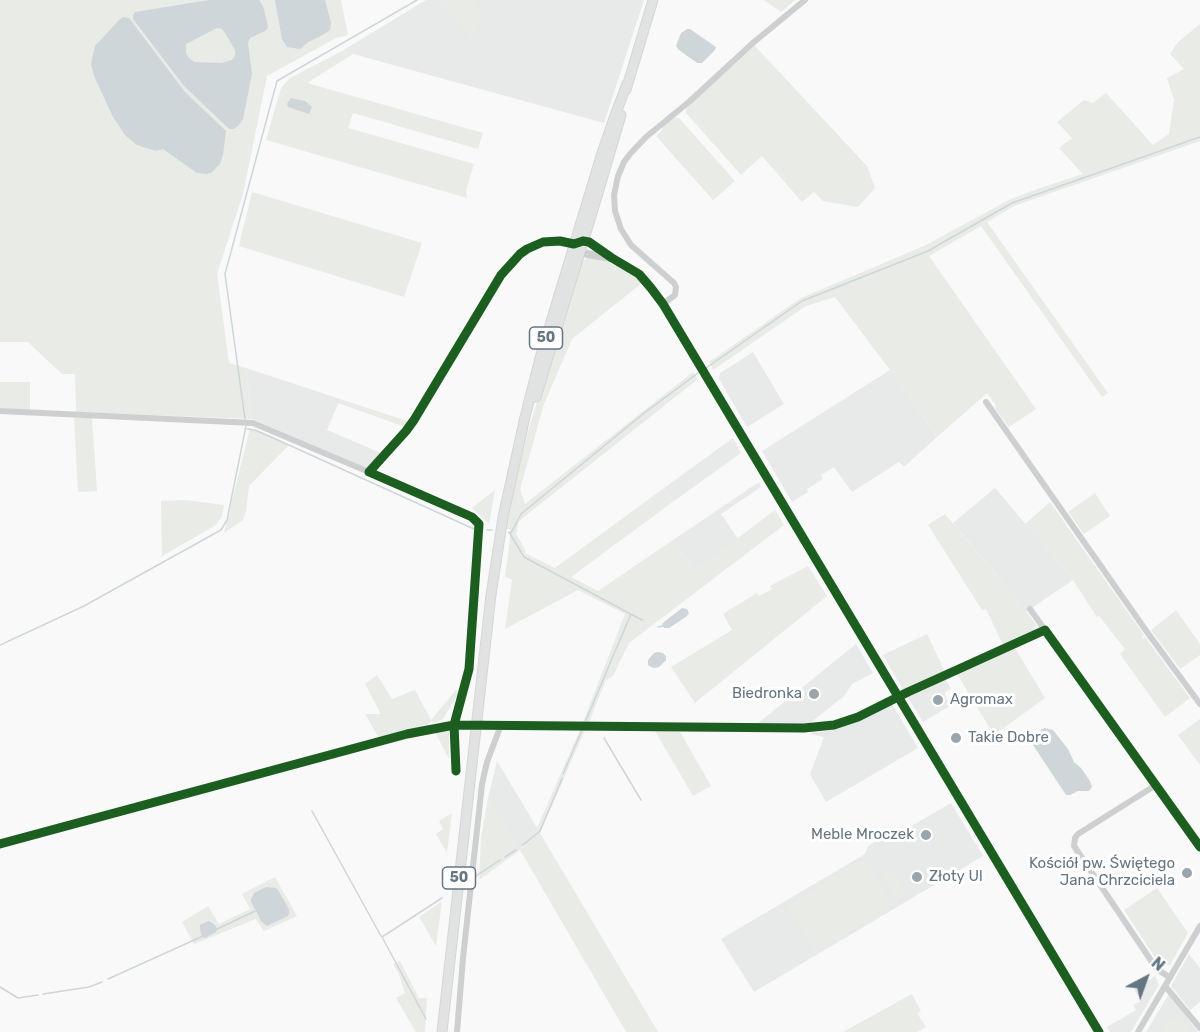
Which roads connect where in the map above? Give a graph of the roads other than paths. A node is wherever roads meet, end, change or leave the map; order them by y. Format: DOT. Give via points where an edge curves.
graph roads {
  1 [pos="653,0"];
  2 [pos="805,0"];
  3 [pos="579,245"];
  4 [pos="663,304"];
  5 [pos="986,402"];
  6 [pos="0,411"];
  7 [pos="369,472"];
  8 [pos="1030,609"];
  9 [pos="1045,630"];
  10 [pos="898,697"];
  11 [pos="1200,704"];
  12 [pos="477,724"];
  13 [pos="453,725"];
  14 [pos="501,725"];
  15 [pos="456,771"];
  16 [pos="1156,785"];
  17 [pos="0,844"];
  18 [pos="1200,847"];
  19 [pos="1200,926"];
  20 [pos="1170,978"];
  21 [pos="1165,986"];
  22 [pos="1200,1028"];
  23 [pos="442,1032"];
  24 [pos="457,1032"];
  25 [pos="1099,1032"];
  26 [pos="1138,1032"];
  1 -- 3 [label="main road, 50" via="611,128"];
  2 -- 4 [label="street" via="646,137 622,166 614,195 615,211 631,245 674,283 675,295"];
  3 -- 4 [label="street" via="639,274"];
  3 -- 7 [label="street" via="555,241 536,244 520,254 501,275 414,420"];
  3 -- 12 [label="main road, 50" via="540,358 499,539"];
  4 -- 10 [label="street"];
  5 -- 11 [label="street"];
  6 -- 7 [label="street" via="253,423"];
  7 -- 13 [label="street" via="472,516 479,524 469,669"];
  8 -- 9 [label="street"];
  9 -- 10 [label="street"];
  9 -- 16 [label="street"];
  10 -- 14 [label="street" via="841,723 818,727"];
  10 -- 25 [label="street"];
  12 -- 13 [label="street"];
  12 -- 14 [label="street"];
  12 -- 23 [label="main road, 50"];
  13 -- 15 [label="street"];
  13 -- 17 [label="street"];
  14 -- 24 [label="street" via="482,784"];
  16 -- 18 [label="street"];
  16 -- 20 [label="street" via="1078,834 1074,846 1156,968"];
  19 -- 20 [label="street"];
  20 -- 21 [label="street"];
  21 -- 22 [label="street"];
  21 -- 26 [label="street"];
}
